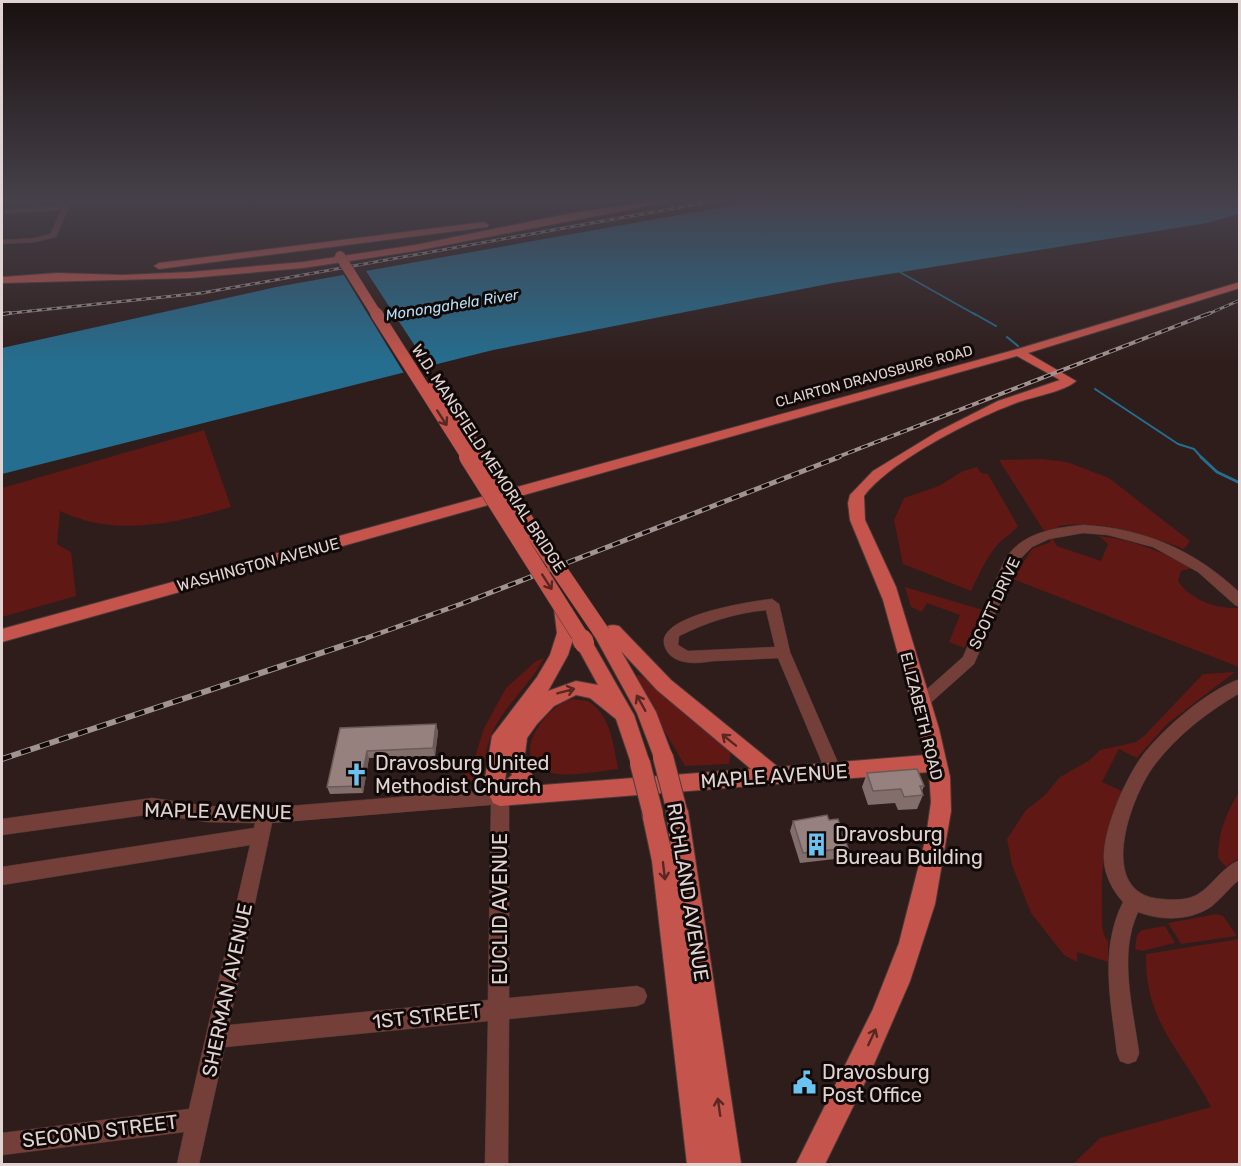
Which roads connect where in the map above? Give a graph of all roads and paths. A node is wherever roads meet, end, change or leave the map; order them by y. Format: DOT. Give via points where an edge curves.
graph roads {
  1 [pos="243,255"];
  2 [pos="246,255"];
  3 [pos="277,255"];
  4 [pos="331,255"];
  5 [pos="334,255"];
  6 [pos="362,255"];
  7 [pos="343,257"];
  8 [pos="165,265"];
  9 [pos="107,272"];
  10 [pos="48,277"];
  11 [pos="2,280"];
  12 [pos="1239,285"];
  13 [pos="1018,352"];
  14 [pos="509,491"];
  15 [pos="1239,602"];
  16 [pos="563,609"];
  17 [pos="608,632"];
  18 [pos="2,636"];
  19 [pos="584,643"];
  20 [pos="783,652"];
  21 [pos="1239,685"];
  22 [pos="922,702"];
  23 [pos="624,715"];
  24 [pos="937,763"];
  25 [pos="834,772"];
  26 [pos="775,776"];
  27 [pos="500,797"];
  28 [pos="665,812"];
  29 [pos="263,825"];
  30 [pos="2,827"];
  31 [pos="1239,868"];
  32 [pos="2,876"];
  33 [pos="1133,902"];
  34 [pos="637,996"];
  35 [pos="500,1008"];
  36 [pos="218,1037"];
  37 [pos="1128,1053"];
  38 [pos="199,1119"];
  39 [pos="2,1144"];
  40 [pos="188,1164"];
  41 [pos="497,1164"];
  42 [pos="701,1164"];
  43 [pos="727,1164"];
  44 [pos="810,1164"];
  1 -- 8 [label="main road"];
  2 -- 8 [label="main road"];
  3 -- 9 [label="main road"];
  4 -- 7 [label="main road"];
  5 -- 7 [label="main road"];
  6 -- 10 [label="main road" via="133,278"];
  7 -- 14 [label="main road, W.D. MANSFIELD MEMORIAL BRIDGE, bridge"];
  7 -- 16 [label="main road, W.D. MANSFIELD MEMORIAL BRIDGE, one-way, bridge"];
  8 -- 9 [label="main road"];
  9 -- 10 [label="main road"];
  10 -- 11 [label="main road"];
  12 -- 13 [label="main road, CLAIRTON DRAVOSBURG ROAD"];
  13 -- 14 [label="main road, CLAIRTON DRAVOSBURG ROAD"];
  13 -- 22 [label="main road, ELIZABETH ROAD" via="1070,381 971,419 877,474 856,496 855,509 883,575"];
  14 -- 17 [label="main road, W.D. MANSFIELD MEMORIAL BRIDGE, bridge" via="550,540"];
  14 -- 18 [label="main road, WASHINGTON AVENUE"];
  15 -- 22 [label="street, SCOTT DRIVE" via="1212,575 1185,557 1133,536 1075,529 1042,536 1022,546 1012,559 969,660"];
  16 -- 19 [label="main road, W.D. MANSFIELD MEMORIAL BRIDGE, bridge"];
  16 -- 27 [label="main road" via="566,633 559,656 502,736 494,784"];
  26 -- 17 [label="main road, one-way" via="664,685"];
  28 -- 17 [label="main road, RICHLAND AVENUE, one-way, bridge" via="663,757"];
  19 -- 23 [label="main road, RICHLAND AVENUE"];
  20 -- 20 [label="street" via="688,657 679,655 670,643 674,632 709,616 772,604"];
  20 -- 25 [label="street"];
  21 -- 33 [label="street" via="1180,723 1146,765 1126,805 1113,854 1124,892"];
  22 -- 24 [label="main road, ELIZABETH ROAD"];
  27 -- 23 [label="main road, one-way" via="523,778 515,746 546,699 560,691 589,690 605,697"];
  23 -- 28 [label="main road, RICHLAND AVENUE, bridge" via="640,763"];
  24 -- 25 [label="main road, MAPLE AVENUE"];
  44 -- 24 [label="main road, ELIZABETH ROAD, one-way" via="900,978 925,903 939,831 941,793"];
  25 -- 26 [label="main road, MAPLE AVENUE"];
  26 -- 27 [label="main road, MAPLE AVENUE"];
  27 -- 29 [label="street, MAPLE AVENUE"];
  27 -- 35 [label="street, EUCLID AVENUE"];
  28 -- 42 [label="main road, RICHLAND AVENUE, one-way" via="663,861"];
  43 -- 28 [label="main road, RICHLAND AVENUE, one-way"];
  29 -- 30 [label="street, MAPLE AVENUE" via="152,806"];
  29 -- 32 [label="street"];
  29 -- 36 [label="street, SHERMAN AVENUE"];
  31 -- 33 [label="street" via="1199,903 1179,909 1151,908"];
  33 -- 37 [label="street" via="1124,918 1118,955"];
  34 -- 35 [label="street, 1ST STREET"];
  35 -- 36 [label="street, 1ST STREET"];
  35 -- 41 [label="street, EUCLID AVENUE"];
  36 -- 38 [label="street, SHERMAN AVENUE"];
  38 -- 39 [label="street, SECOND STREET"];
  38 -- 40 [label="street, SHERMAN AVENUE"];
}
